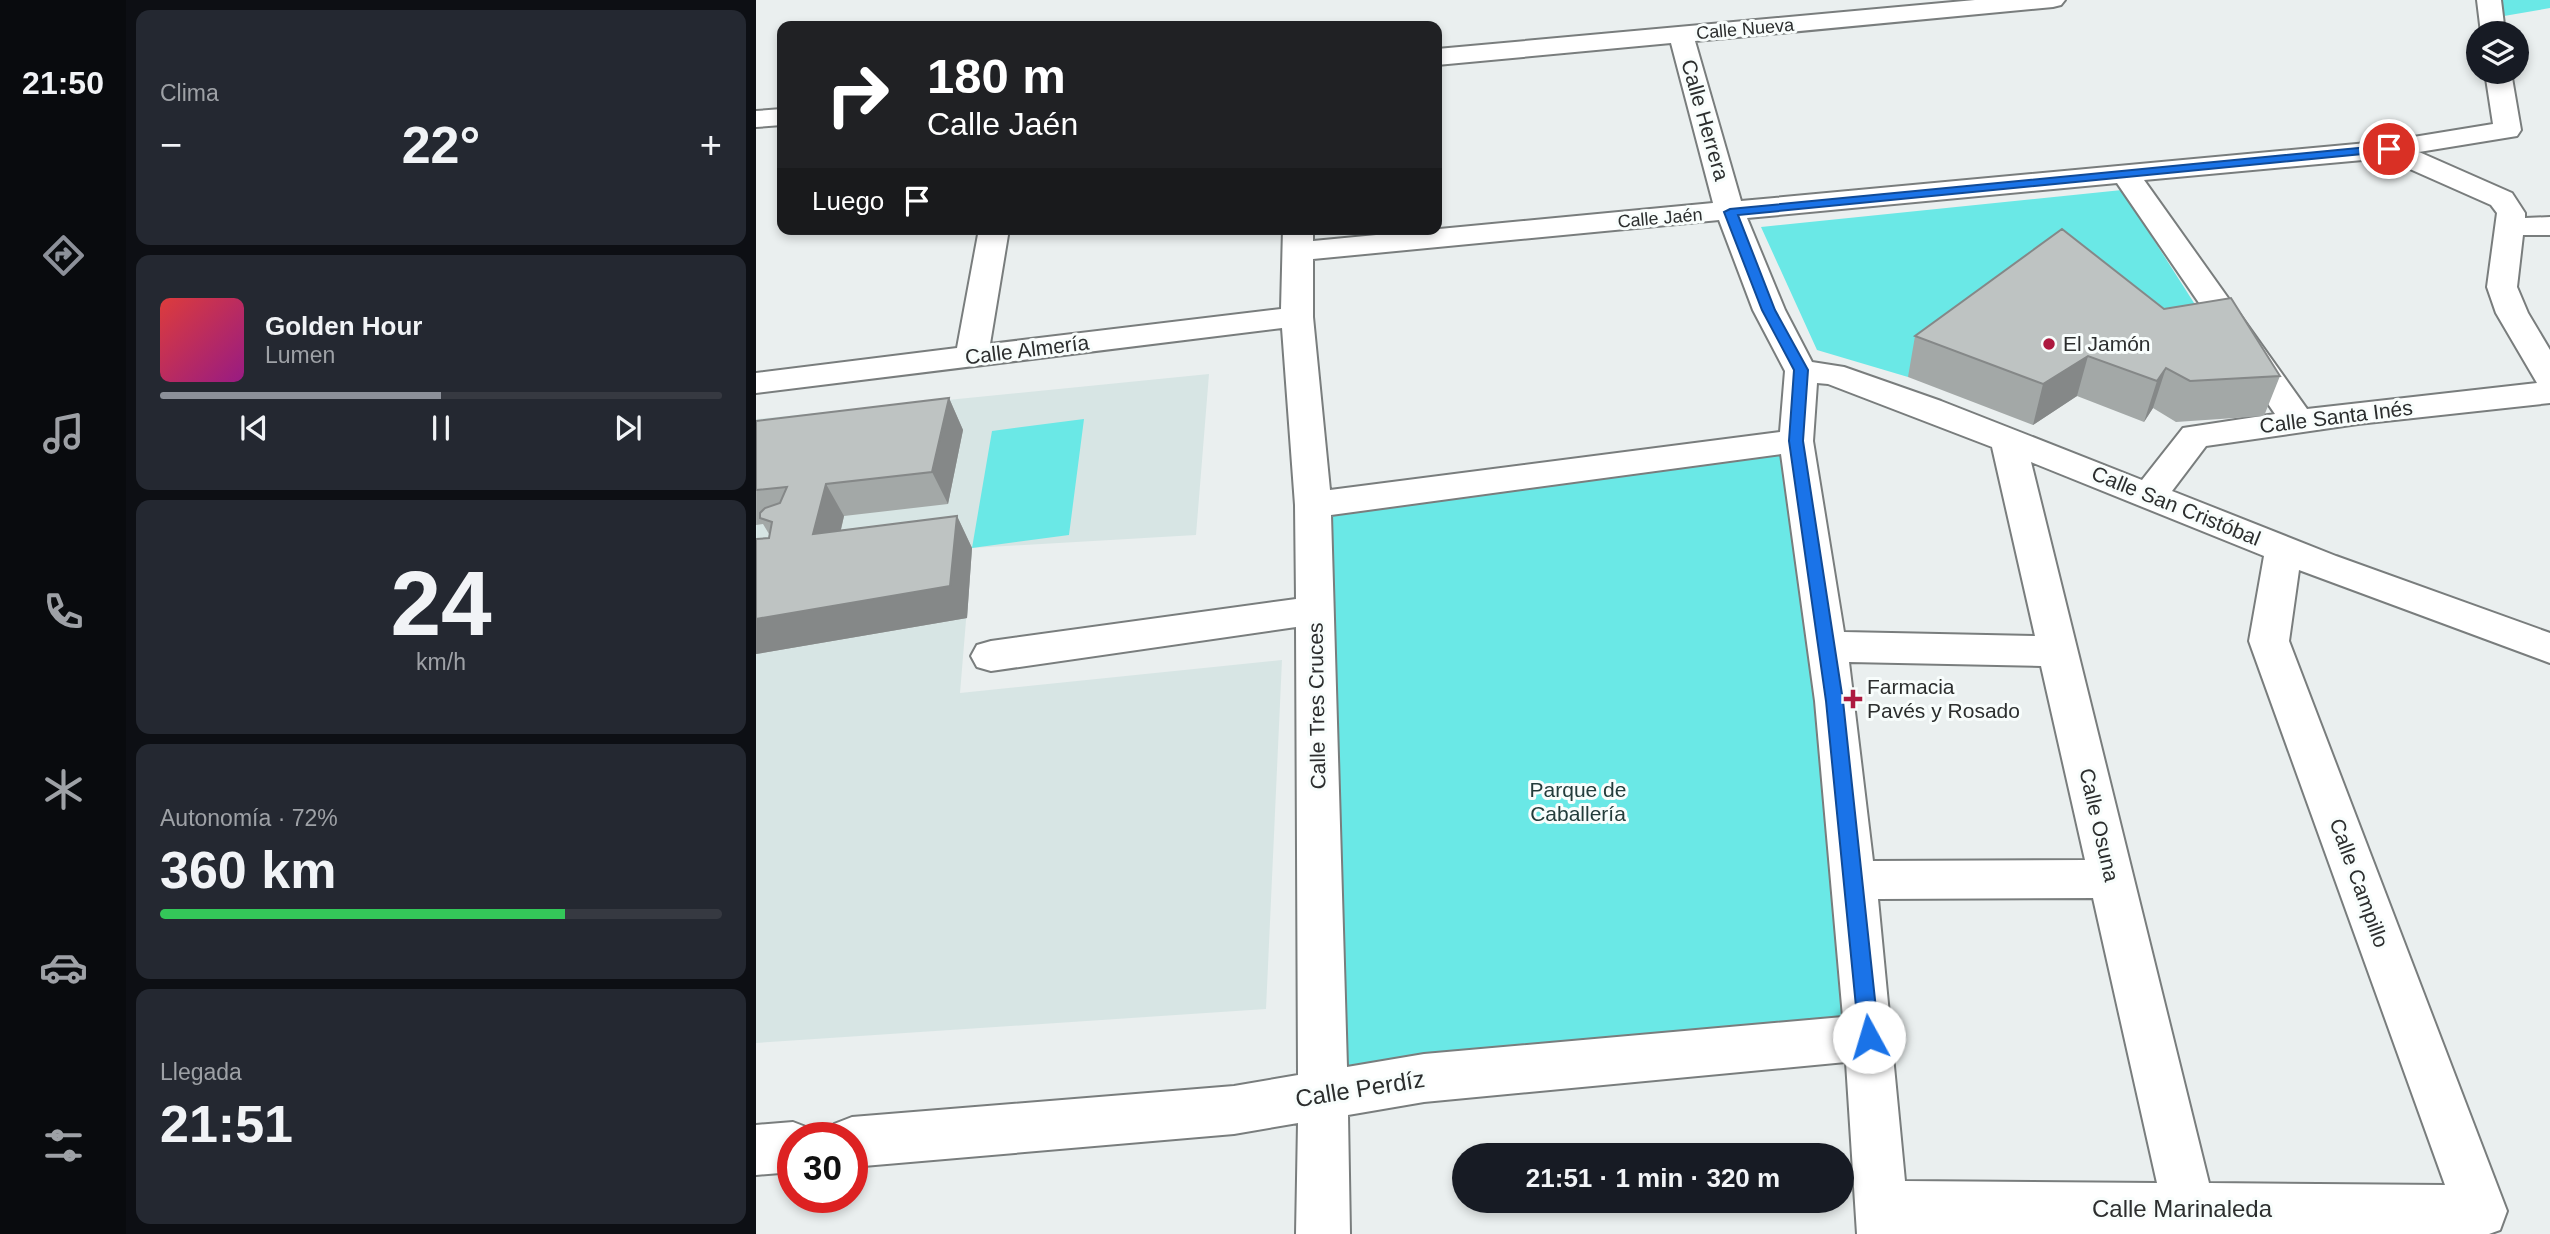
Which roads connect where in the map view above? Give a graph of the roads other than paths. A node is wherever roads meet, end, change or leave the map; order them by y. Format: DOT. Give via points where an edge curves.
graph roads {
  1 [pos="2053,0"];
  2 [pos="2489,0"];
  3 [pos="2492,21"];
  4 [pos="1681,35"];
  5 [pos="1442,57"];
  6 [pos="2500,84"];
  7 [pos="777,117"];
  8 [pos="756,119"];
  9 [pos="2389,149"];
  10 [pos="2125,174"];
  11 [pos="1730,212"];
  12 [pos="2550,226"];
  13 [pos="2509,227"];
  14 [pos="1442,231"];
  15 [pos="994,235"];
  16 [pos="1375,235"];
  17 [pos="1298,240"];
  18 [pos="1297,317"];
  19 [pos="972,357"];
  20 [pos="1801,370"];
  21 [pos="2550,377"];
  22 [pos="756,383"];
  23 [pos="2550,392"];
  24 [pos="2298,421"];
  25 [pos="2008,440"];
  26 [pos="1796,441"];
  27 [pos="2150,495"];
  28 [pos="1313,505"];
  29 [pos="2284,549"];
  30 [pos="1315,610"];
  31 [pos="1826,647"];
  32 [pos="2550,649"];
  33 [pos="2058,651"];
  34 [pos="991,656"];
  35 [pos="2111,879"];
  36 [pos="1853,880"];
  37 [pos="1869,1037"];
  38 [pos="1323,1096"];
  39 [pos="868,1141"];
  40 [pos="777,1148"];
  41 [pos="756,1150"];
  42 [pos="2189,1209"];
  43 [pos="2481,1211"];
  44 [pos="1883,1221"];
  45 [pos="1323,1234"];
  1 -- 4 [label="street, Calle Nueva"];
  2 -- 3 [label="street"];
  4 -- 5 [label="street, Calle Nueva"];
  4 -- 11 [label="street, Calle Herrera"];
  6 -- 9 [label="street, Calle Jaén" via="2507,130"];
  7 -- 8 [label="street"];
  9 -- 10 [label="street, Calle Jaén"];
  9 -- 13 [label="street" via="2502,199 2511,214"];
  10 -- 11 [label="street, Calle Jaén"];
  10 -- 24 [label="street"];
  11 -- 14 [label="street, Calle Jaén"];
  11 -- 20 [label="street, Calle Herrera" via="1769,310"];
  12 -- 13 [label="street"];
  13 -- 21 [label="street" via="2502,287"];
  15 -- 19 [label="street"];
  16 -- 17 [label="street, Calle Jaén"];
  17 -- 18 [label="street, Calle Tres Cruces"];
  18 -- 19 [label="street, Calle Almería"];
  18 -- 28 [label="street, Calle Tres Cruces"];
  19 -- 22 [label="street, Calle Almería"];
  20 -- 25 [label="street, Calle San Cristóbal" via="1832,374"];
  20 -- 26 [label="street"];
  23 -- 24 [label="street, Calle Santa Inés"];
  24 -- 27 [label="street, Calle Santa Inés" via="2195,436"];
  25 -- 27 [label="street, Calle San Cristóbal"];
  25 -- 33 [label="street, Calle Osuna"];
  26 -- 28 [label="street"];
  26 -- 31 [label="street"];
  27 -- 29 [label="street, Calle San Cristóbal"];
  28 -- 30 [label="street, Calle Tres Cruces"];
  29 -- 32 [label="street, Calle San Cristóbal"];
  29 -- 43 [label="street, Calle Campillo" via="2269,641"];
  30 -- 34 [label="street"];
  30 -- 38 [label="street, Calle Tres Cruces"];
  31 -- 33 [label="street"];
  31 -- 36 [label="street"];
  33 -- 35 [label="street, Calle Osuna"];
  35 -- 36 [label="street"];
  35 -- 42 [label="street, Calle Osuna"];
  36 -- 37 [label="street"];
  37 -- 38 [label="street, Calle Perdíz" via="1424,1078"];
  37 -- 44 [label="street"];
  38 -- 39 [label="street, Calle Perdíz" via="1234,1110"];
  38 -- 45 [label="street, Calle Tres Cruces"];
  40 -- 41 [label="street"];
  42 -- 43 [label="street, Calle Marinaleda"];
  42 -- 44 [label="street, Calle Marinaleda"];
}
